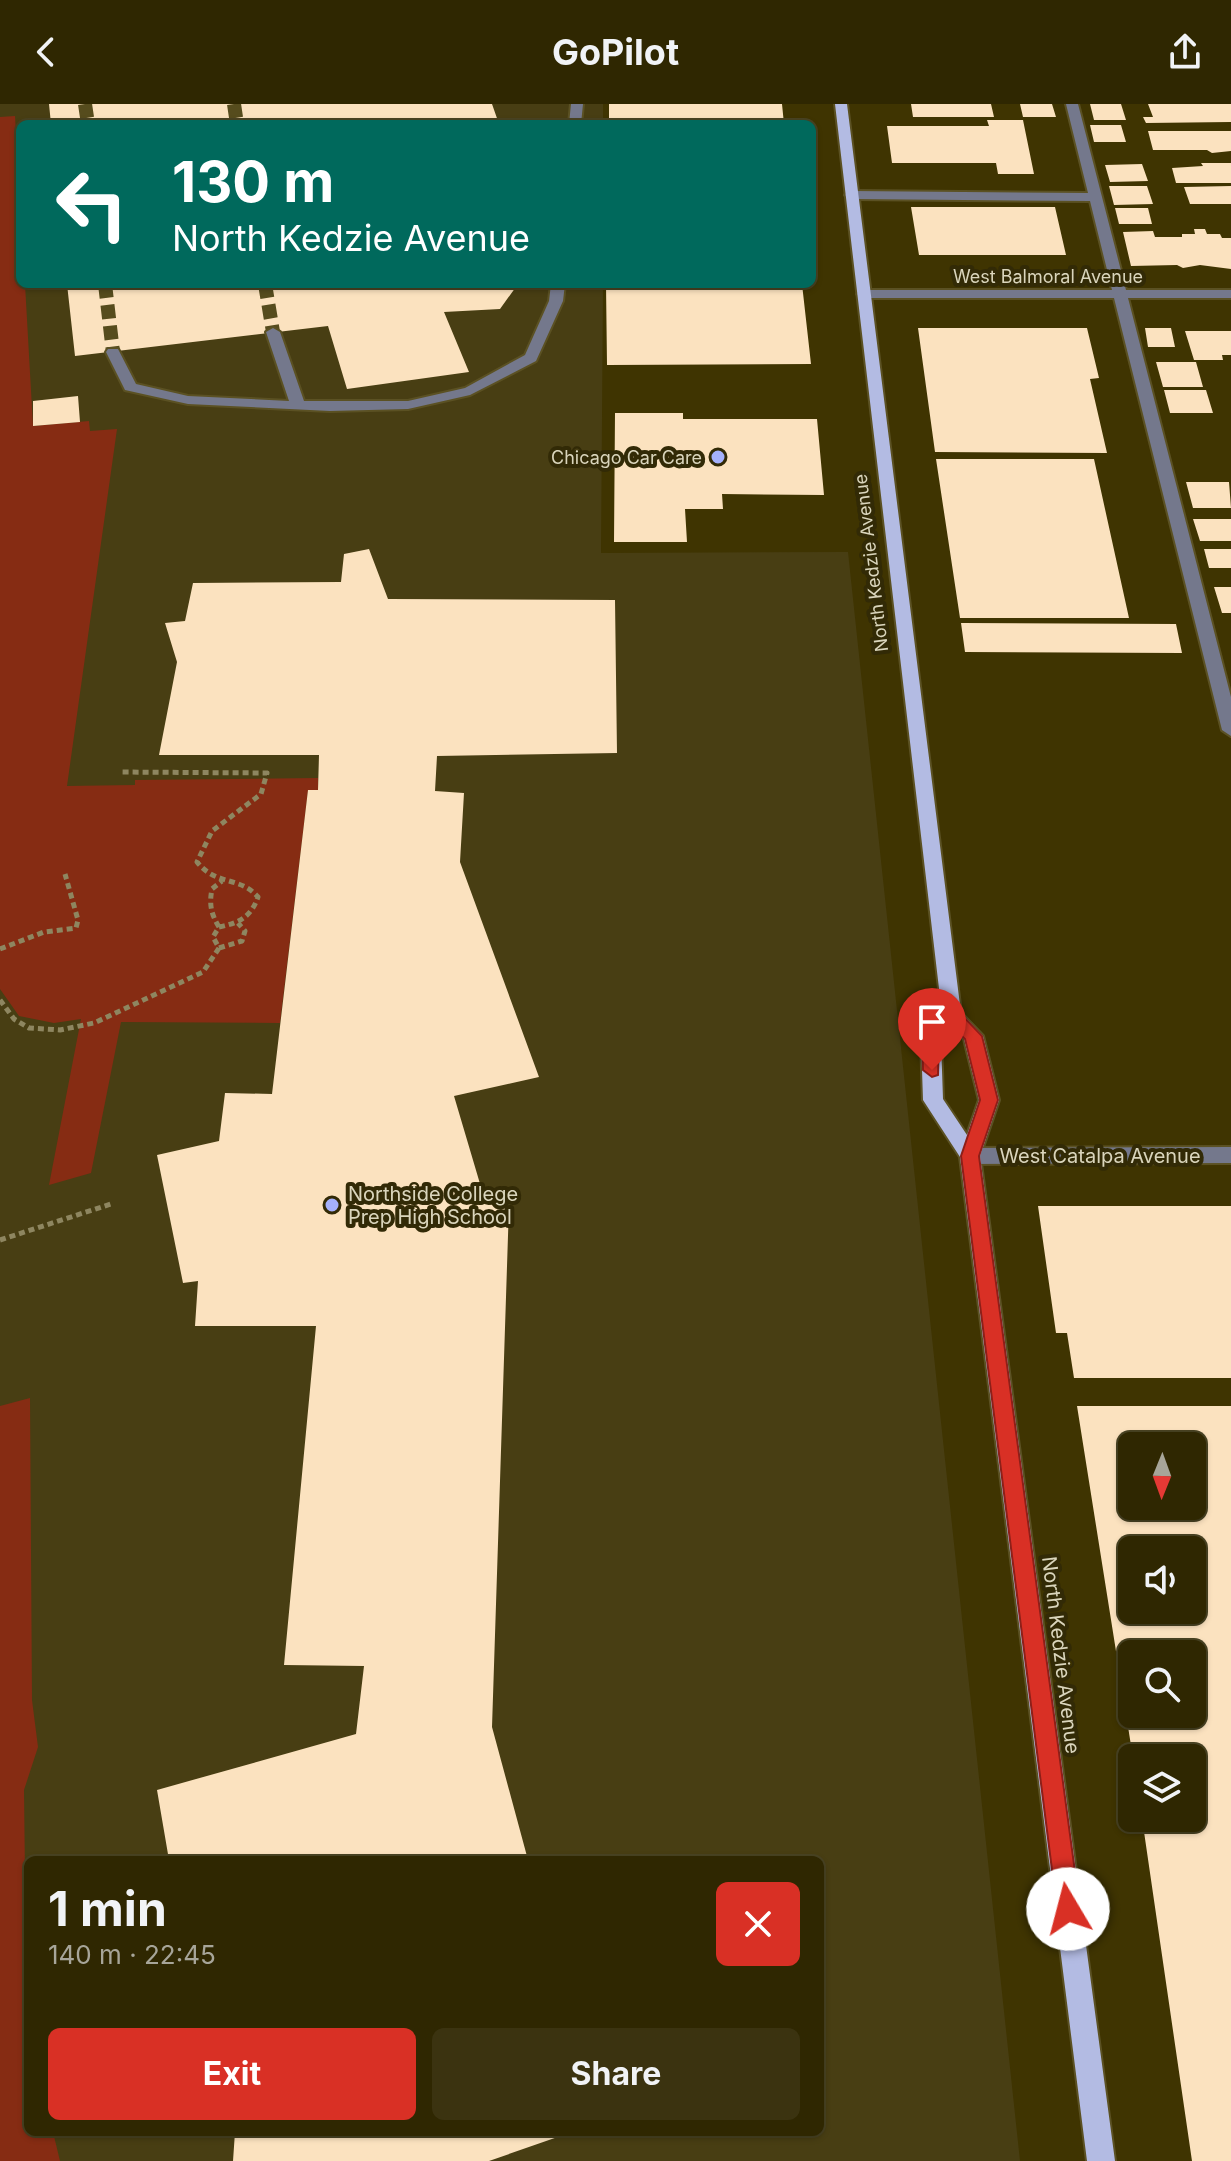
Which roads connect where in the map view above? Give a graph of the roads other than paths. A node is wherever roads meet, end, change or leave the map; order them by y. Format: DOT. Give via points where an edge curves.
graph roads {
  1 [pos="841,104"];
  2 [pos="1072,104"];
  3 [pos="852,195"];
  4 [pos="1095,197"];
  5 [pos="558,288"];
  6 [pos="864,294"];
  7 [pos="1120,294"];
  8 [pos="1231,294"];
  9 [pos="273,332"];
  10 [pos="113,352"];
  11 [pos="298,406"];
  12 [pos="1231,730"];
  13 [pos="952,1016"];
  14 [pos="1231,1155"];
  15 [pos="970,1156"];
  16 [pos="1101,2161"];
  1 -- 3 [label="main road, North Kedzie Avenue"];
  2 -- 4 [label="street"];
  3 -- 4 [label="street"];
  3 -- 6 [label="main road, North Kedzie Avenue"];
  4 -- 7 [label="street"];
  5 -- 11 [label="street" via="531,358 470,391 408,405"];
  6 -- 7 [label="street, West Balmoral Avenue"];
  6 -- 13 [label="main road, North Kedzie Avenue"];
  7 -- 8 [label="street, West Balmoral Avenue"];
  7 -- 12 [label="street"];
  9 -- 11 [label="street"];
  10 -- 11 [label="street" via="130,387 188,400"];
  13 -- 15 [label="main road, North Kedzie Avenue" via="973,1036 989,1100"];
  13 -- 15 [label="main road, North Kedzie Avenue" via="931,1039 933,1100"];
  14 -- 15 [label="street, West Catalpa Avenue"];
  15 -- 16 [label="main road, North Kedzie Avenue"];
}
